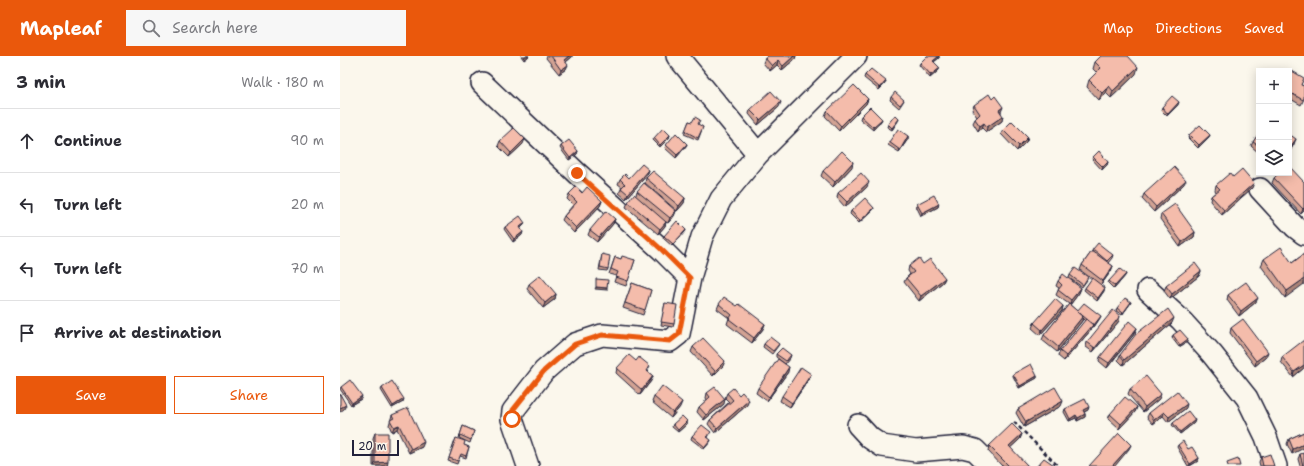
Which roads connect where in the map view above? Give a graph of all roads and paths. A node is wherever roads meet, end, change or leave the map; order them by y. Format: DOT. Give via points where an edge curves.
graph roads {
  1 [pos="677,56"];
  2 [pos="856,56"];
  3 [pos="482,83"];
  4 [pos="758,154"];
  5 [pos="1260,189"];
  6 [pos="1304,234"];
  7 [pos="690,278"];
  8 [pos="1148,290"];
  9 [pos="1014,422"];
  10 [pos="858,425"];
  11 [pos="528,466"];
  12 [pos="991,466"];
  13 [pos="1058,466"];
  14 [pos="1276,466"];
  1 -- 4 [label="street"];
  2 -- 4 [label="street"];
  3 -- 7 [label="street"];
  4 -- 7 [label="street" via="721,199 702,237"];
  5 -- 6 [label="street"];
  7 -- 11 [label="street" via="679,334 670,341 602,335 575,344 544,371 513,410 512,419"];
  8 -- 14 [label="street" via="1212,354 1247,398 1266,437"];
  9 -- 13 [label="path"];
  10 -- 12 [label="street" via="882,446 916,451 963,447 975,450"];
}
